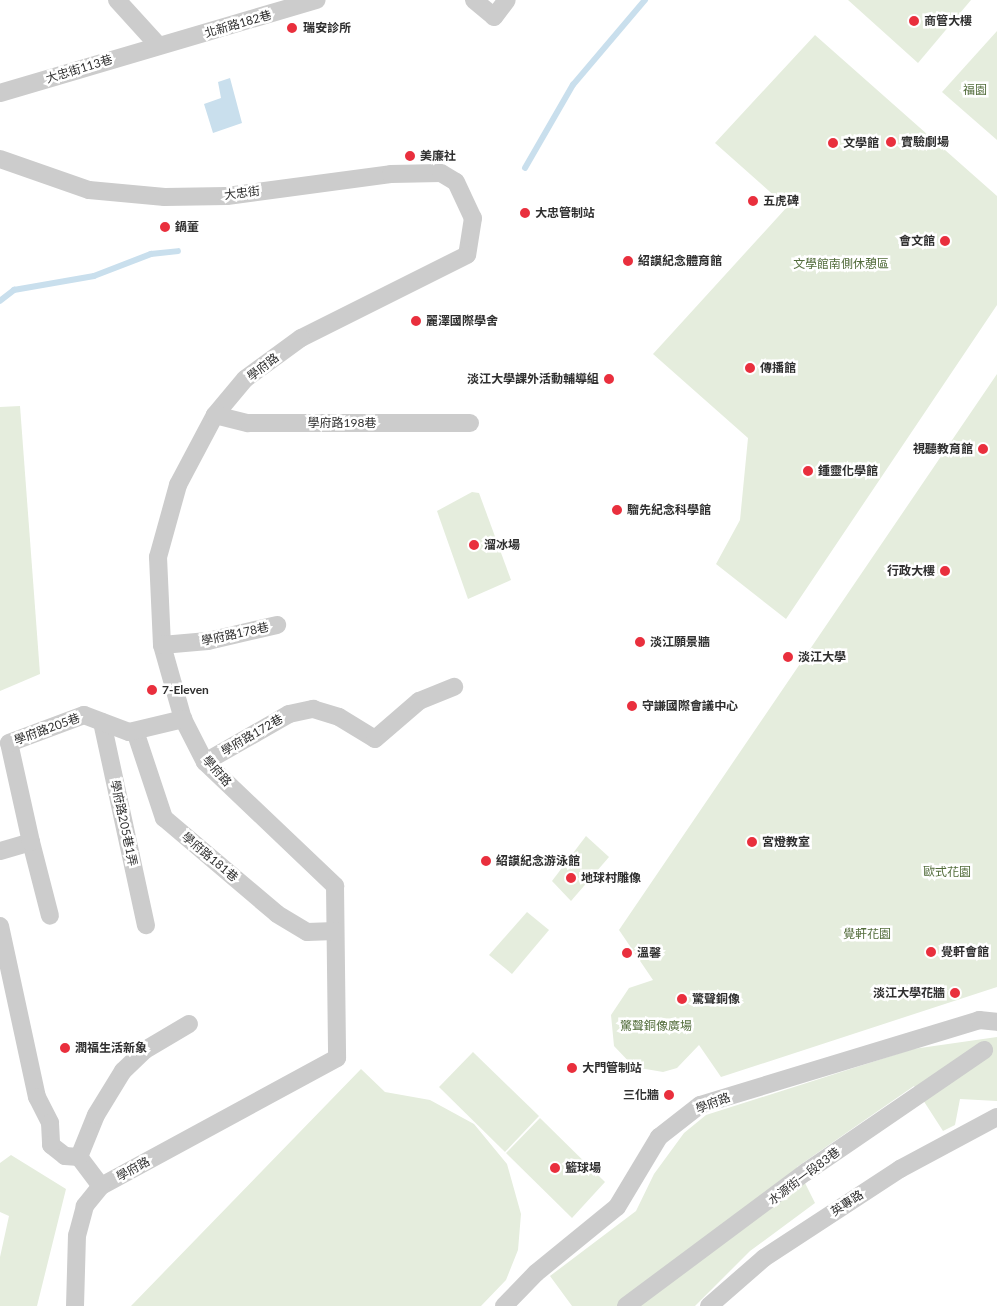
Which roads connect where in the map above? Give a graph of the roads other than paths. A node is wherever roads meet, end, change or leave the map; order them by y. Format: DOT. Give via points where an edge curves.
graph roads {
  1 [pos="117,0"];
  2 [pos="317,0"];
  3 [pos="474,0"];
  4 [pos="507,0"];
  5 [pos="158,45"];
  6 [pos="0,93"];
  7 [pos="0,159"];
  8 [pos="470,208"];
  9 [pos="215,415"];
  10 [pos="470,423"];
  11 [pos="277,625"];
  12 [pos="162,645"];
  13 [pos="454,687"];
  14 [pos="184,719"];
  15 [pos="102,722"];
  16 [pos="135,731"];
  17 [pos="206,762"];
  18 [pos="31,842"];
  19 [pos="0,852"];
  20 [pos="50,916"];
  21 [pos="146,925"];
  22 [pos="0,926"];
  23 [pos="335,931"];
  24 [pos="997,1009"];
  25 [pos="979,1020"];
  26 [pos="997,1022"];
  27 [pos="189,1024"];
  28 [pos="984,1050"];
  29 [pos="997,1117"];
  30 [pos="79,1157"];
  31 [pos="101,1186"];
  32 [pos="75,1306"];
  33 [pos="504,1306"];
  34 [pos="626,1306"];
  35 [pos="710,1306"];
  1 -- 5 [label="street"];
  2 -- 5 [label="street, 北新路182巷"];
  3 -- 4 [label="street" via="494,17"];
  5 -- 6 [label="street, 大忠街113巷"];
  7 -- 8 [label="street, 大忠街" via="90,190 165,197 226,196 391,174 441,173 456,182"];
  8 -- 9 [label="street, 學府路" via="473,231 467,255 301,338 246,380"];
  9 -- 10 [label="street, 學府路198巷" via="248,423"];
  9 -- 12 [label="street, 學府路" via="178,485 158,556"];
  11 -- 12 [label="street, 學府路178巷" via="208,641"];
  12 -- 14 [label="street, 學府路"];
  13 -- 17 [label="street, 學府路172巷" via="419,701 375,739 339,717 313,709 289,714"];
  14 -- 16 [label="street, 學府路205巷"];
  14 -- 17 [label="street, 學府路"];
  15 -- 16 [label="street, 學府路205巷"];
  15 -- 18 [label="street, 學府路205巷" via="84,715 9,743"];
  15 -- 21 [label="street, 學府路205巷1弄"];
  16 -- 23 [label="street, 學府路181巷" via="164,818 278,914 306,932"];
  17 -- 23 [label="street, 學府路" via="335,886"];
  18 -- 19 [label="street"];
  18 -- 20 [label="street"];
  22 -- 30 [label="street" via="37,1097 50,1123 51,1145 65,1156"];
  23 -- 31 [label="street, 學府路" via="337,1058"];
  24 -- 25 [label="street"];
  25 -- 26 [label="street, 學府路"];
  25 -- 33 [label="street, 學府路" via="700,1105 659,1137 617,1207 536,1273"];
  27 -- 30 [label="street" via="145,1050 123,1071 96,1114"];
  28 -- 34 [label="street, 水源街一段83巷" via="806,1172"];
  29 -- 35 [label="street, 英專路" via="900,1169 764,1258"];
  30 -- 31 [label="street"];
  31 -- 32 [label="street, 學府路" via="85,1206 77,1235"];
}
